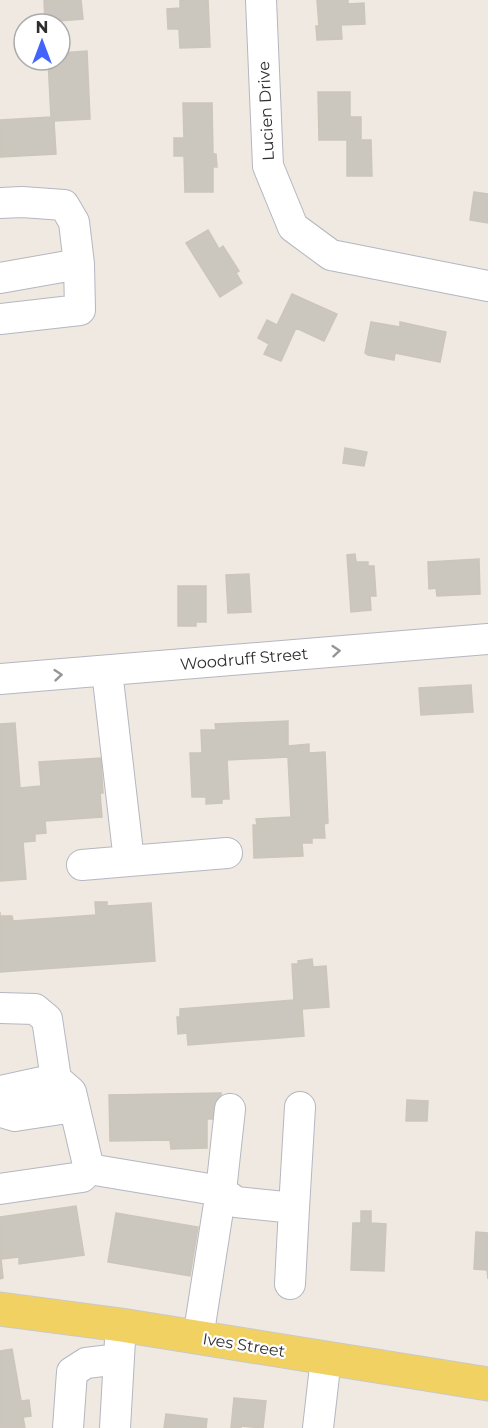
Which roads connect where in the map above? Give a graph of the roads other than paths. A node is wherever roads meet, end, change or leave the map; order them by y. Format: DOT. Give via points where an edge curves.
graph roads {
  1 [pos="261,0"];
  2 [pos="0,203"];
  3 [pos="79,264"];
  4 [pos="0,278"];
  5 [pos="488,286"];
  6 [pos="0,319"];
  7 [pos="488,639"];
  8 [pos="108,671"];
  9 [pos="1,672"];
  10 [pos="227,853"];
  11 [pos="129,861"];
  12 [pos="82,865"];
  13 [pos="0,1008"];
  14 [pos="57,1079"];
  15 [pos="0,1091"];
  16 [pos="74,1107"];
  17 [pos="300,1107"];
  18 [pos="0,1109"];
  19 [pos="230,1109"];
  20 [pos="89,1169"];
  21 [pos="0,1189"];
  22 [pos="221,1191"];
  23 [pos="294,1208"];
  24 [pos="290,1284"];
  25 [pos="0,1309"];
  26 [pos="121,1325"];
  27 [pos="198,1338"];
  28 [pos="326,1358"];
  29 [pos="119,1359"];
  30 [pos="488,1384"];
  31 [pos="68,1428"];
  32 [pos="115,1428"];
  33 [pos="318,1428"];
  1 -- 5 [label="street, Lucien Drive" via="268,166 293,227 331,255"];
  2 -- 3 [label="street" via="64,205 74,222"];
  3 -- 4 [label="street"];
  3 -- 6 [label="street" via="80,310"];
  8 -- 7 [label="street, Woodruff Street, one-way"];
  9 -- 8 [label="street, Woodruff Street, one-way"];
  8 -- 11 [label="street"];
  10 -- 11 [label="street"];
  11 -- 12 [label="street"];
  13 -- 14 [label="street" via="34,1009 47,1019"];
  14 -- 15 [label="street"];
  14 -- 16 [label="street" via="71,1092"];
  16 -- 18 [label="street" via="15,1116"];
  16 -- 20 [label="street"];
  17 -- 23 [label="street"];
  19 -- 22 [label="street"];
  20 -- 21 [label="street" via="82,1177"];
  20 -- 22 [label="street"];
  22 -- 23 [label="street" via="236,1202"];
  22 -- 27 [label="street"];
  23 -- 24 [label="street"];
  25 -- 26 [label="main road, Ives Street"];
  26 -- 27 [label="main road, Ives Street"];
  26 -- 29 [label="street"];
  27 -- 28 [label="main road, Ives Street"];
  28 -- 30 [label="main road, Ives Street"];
  28 -- 33 [label="street"];
  29 -- 31 [label="street" via="86,1363 72,1372"];
  29 -- 32 [label="street"];
}
